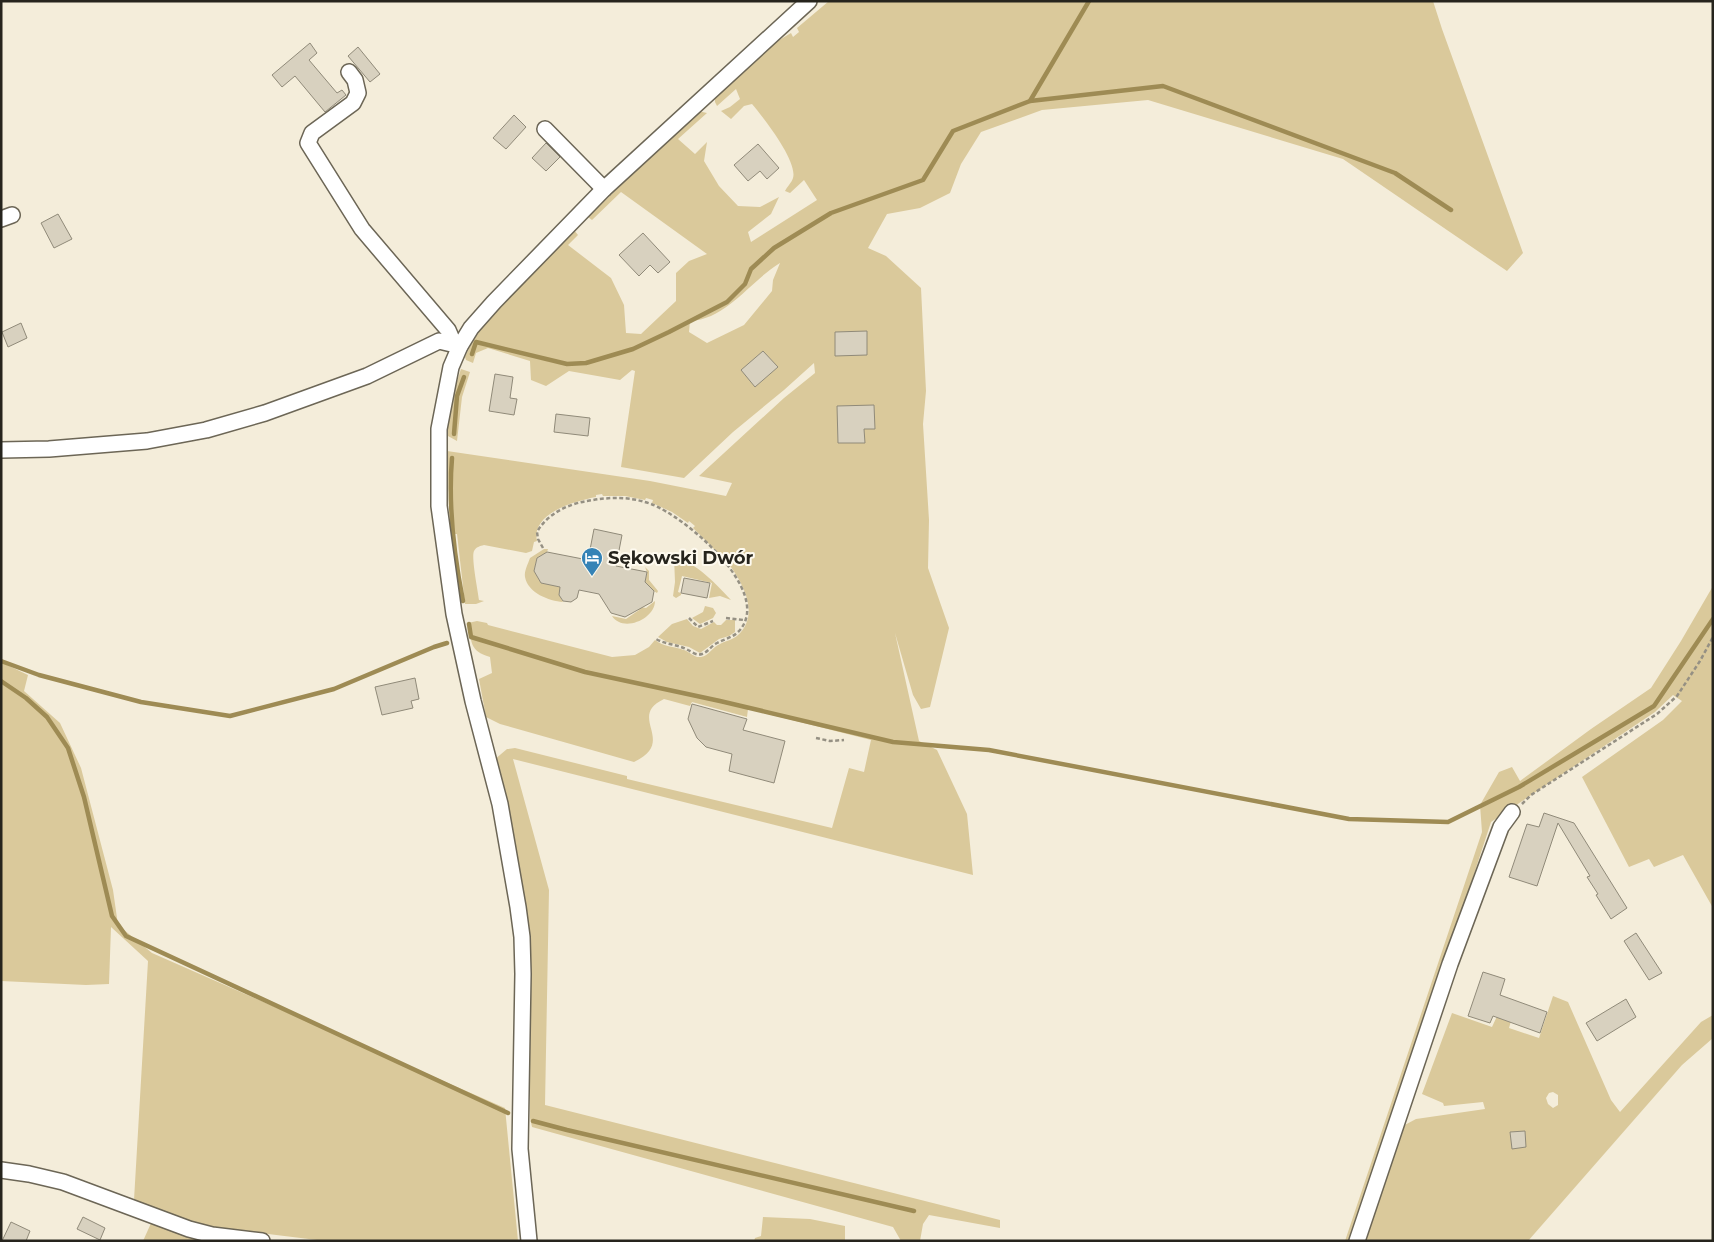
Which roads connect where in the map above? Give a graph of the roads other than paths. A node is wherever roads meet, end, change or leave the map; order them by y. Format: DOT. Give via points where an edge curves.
graph roads {
  1 [pos="809,1"];
  2 [pos="350,72"];
  3 [pos="544,129"];
  4 [pos="604,188"];
  5 [pos="457,345"];
  6 [pos="1,450"];
  7 [pos="1512,812"];
  8 [pos="1,1170"];
  9 [pos="212,1238"];
  10 [pos="262,1241"];
  11 [pos="529,1241"];
  12 [pos="1357,1241"];
  1 -- 4 [label="street"];
  2 -- 5 [label="street" via="358,93 352,103 312,133 308,143 362,229 448,330"];
  3 -- 4 [label="street"];
  4 -- 5 [label="street"];
  5 -- 6 [label="street" via="439,341 367,376 265,413 206,430 148,441"];
  5 -- 11 [label="street" via="439,429 439,506 454,614 500,804 522,937 520,1149"];
  7 -- 12 [label="street" via="1501,827 1454,955"];
  8 -- 9 [label="street" via="63,1182"];
  9 -- 10 [label="street"];
}
